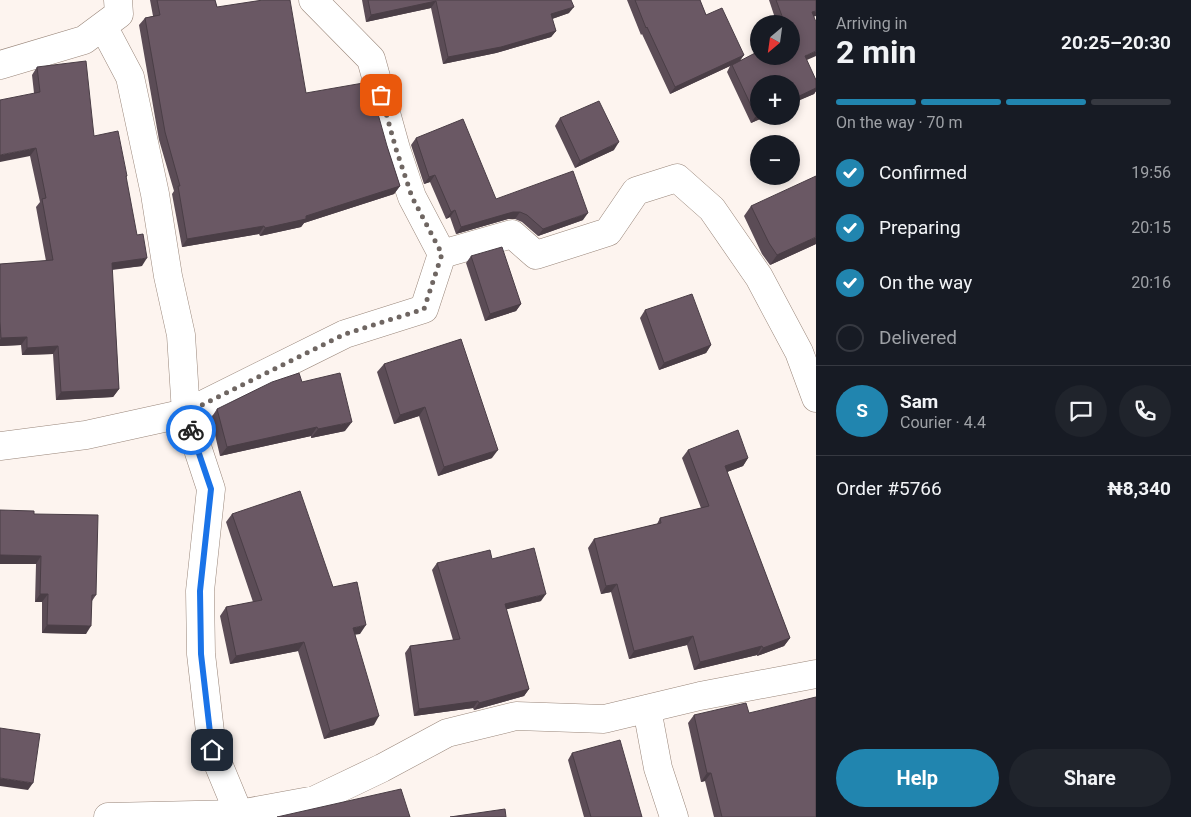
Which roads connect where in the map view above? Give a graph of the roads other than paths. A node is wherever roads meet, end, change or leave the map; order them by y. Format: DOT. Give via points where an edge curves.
graph roads {
  1 [pos="118,0"];
  2 [pos="312,0"];
  3 [pos="103,26"];
  4 [pos="0,65"];
  5 [pos="442,254"];
  6 [pos="816,398"];
  7 [pos="186,413"];
  8 [pos="0,446"];
  9 [pos="816,674"];
  10 [pos="648,709"];
  11 [pos="239,814"];
  12 [pos="108,817"];
  13 [pos="674,817"];
  1 -- 3 [label="street" via="118,14"];
  2 -- 5 [label="street" via="371,58 412,197"];
  3 -- 4 [label="street" via="84,40"];
  3 -- 7 [label="street" via="130,77 181,335"];
  5 -- 6 [label="street" via="512,234 536,255 608,232 636,191 677,178 712,209 759,277 799,352"];
  5 -- 7 [label="street" via="424,309 345,334"];
  7 -- 8 [label="street" via="86,435"];
  7 -- 11 [label="street" via="211,489 200,591 201,654 212,750"];
  9 -- 10 [label="street"];
  10 -- 11 [label="street" via="604,719 516,716 447,733 315,800"];
  10 -- 13 [label="street" via="658,768"];
  11 -- 12 [label="street"];
}
